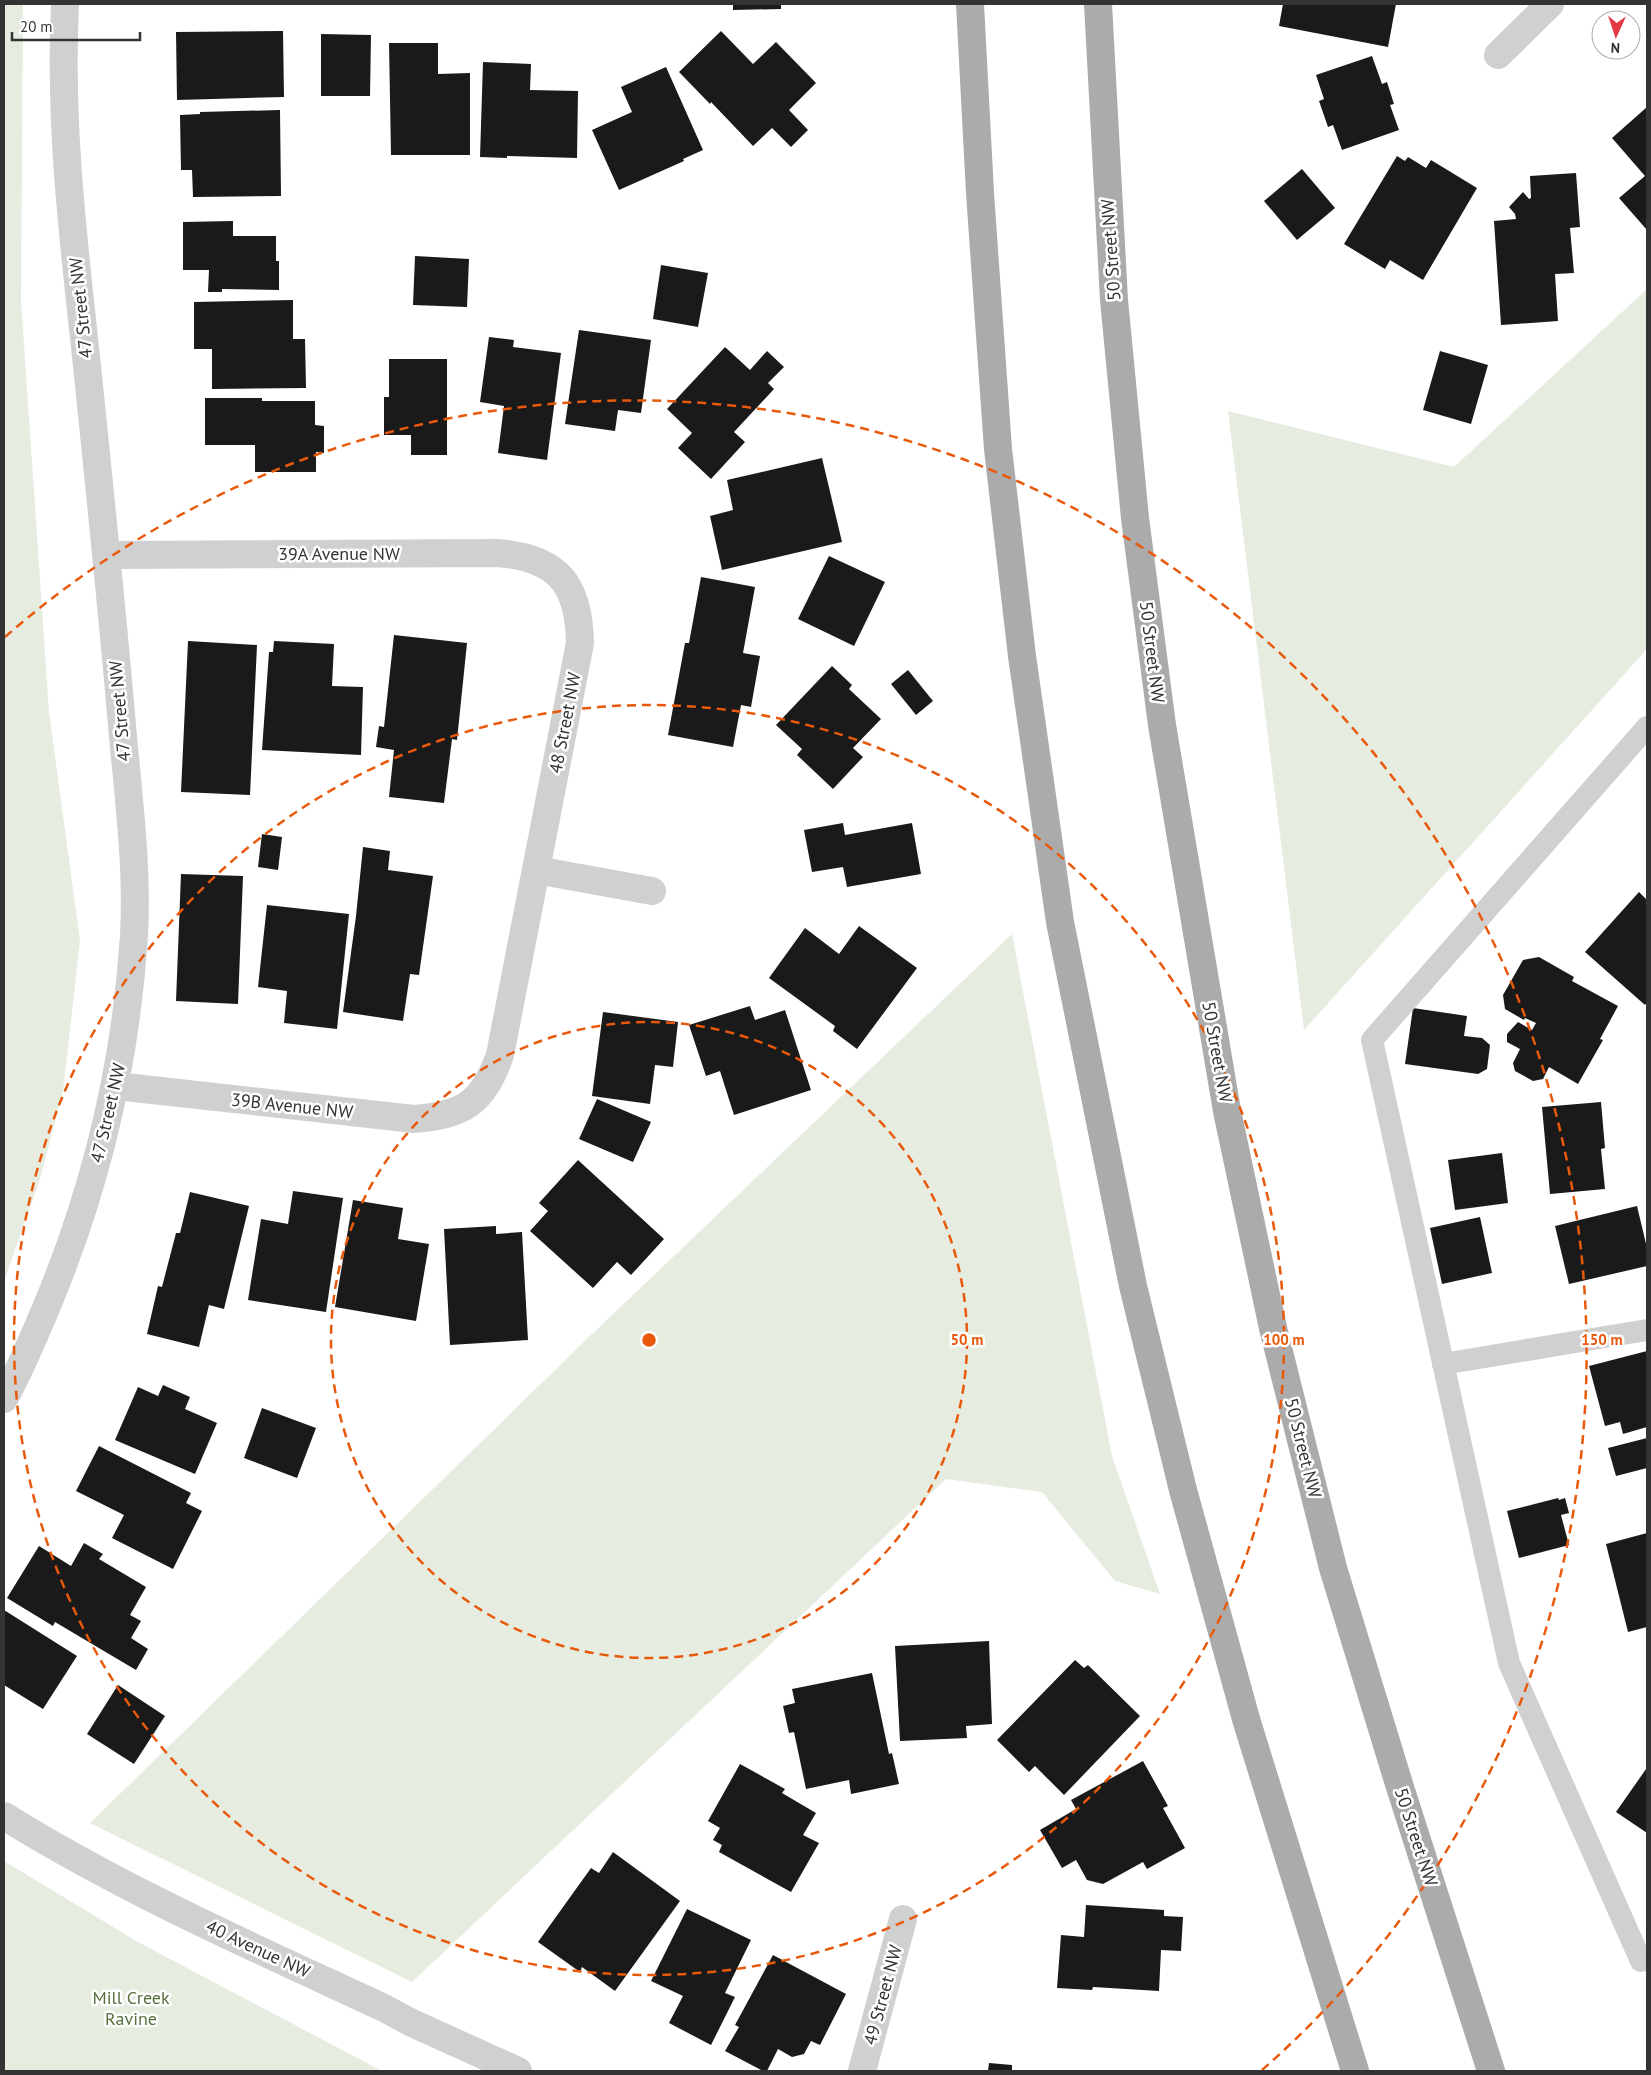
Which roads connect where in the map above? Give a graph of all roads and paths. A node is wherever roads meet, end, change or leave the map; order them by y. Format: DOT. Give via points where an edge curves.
graph roads {
  1 [pos="65,4"];
  2 [pos="970,4"];
  3 [pos="1098,4"];
  4 [pos="1550,4"];
  5 [pos="1498,55"];
  6 [pos="107,555"];
  7 [pos="563,579"];
  8 [pos="1647,727"];
  9 [pos="536,870"];
  10 [pos="652,891"];
  11 [pos="116,1086"];
  12 [pos="466,1106"];
  13 [pos="1647,1330"];
  14 [pos="1443,1364"];
  15 [pos="4,1398"];
  16 [pos="4,1816"];
  17 [pos="904,1919"];
  18 [pos="1647,1960"];
  19 [pos="518,2071"];
  20 [pos="862,2071"];
  21 [pos="1355,2071"];
  22 [pos="1491,2071"];
  1 -- 6 [label="street, 47 Street NW" via="64,132 68,198"];
  2 -- 21 [label="main road" via="998,449 1022,656 1060,922 1134,1286 1183,1490 1246,1718"];
  3 -- 22 [label="main road, 50 Street NW" via="1114,300 1135,518 1162,726 1227,1111 1273,1328 1333,1568 1398,1784"];
  4 -- 5 [label="street"];
  6 -- 7 [label="street, 39A Avenue NW" via="498,553 535,561"];
  6 -- 11 [label="street, 47 Street NW" via="134,878 134,934"];
  7 -- 9 [label="street, 48 Street NW" via="577,608 580,643"];
  8 -- 14 [label="lane" via="1372,1040"];
  9 -- 10 [label="street"];
  9 -- 12 [label="street, 48 Street NW" via="500,1056 492,1078 481,1094"];
  11 -- 12 [label="street, 39B Avenue NW" via="414,1119 450,1114"];
  11 -- 15 [label="street, 47 Street NW" via="76,1234 31,1344"];
  13 -- 14 [label="lane"];
  14 -- 18 [label="lane" via="1509,1663 1641,1961"];
  16 -- 19 [label="street, 40 Avenue NW" via="173,1910"];
  17 -- 20 [label="street, 49 Street NW"];
}
